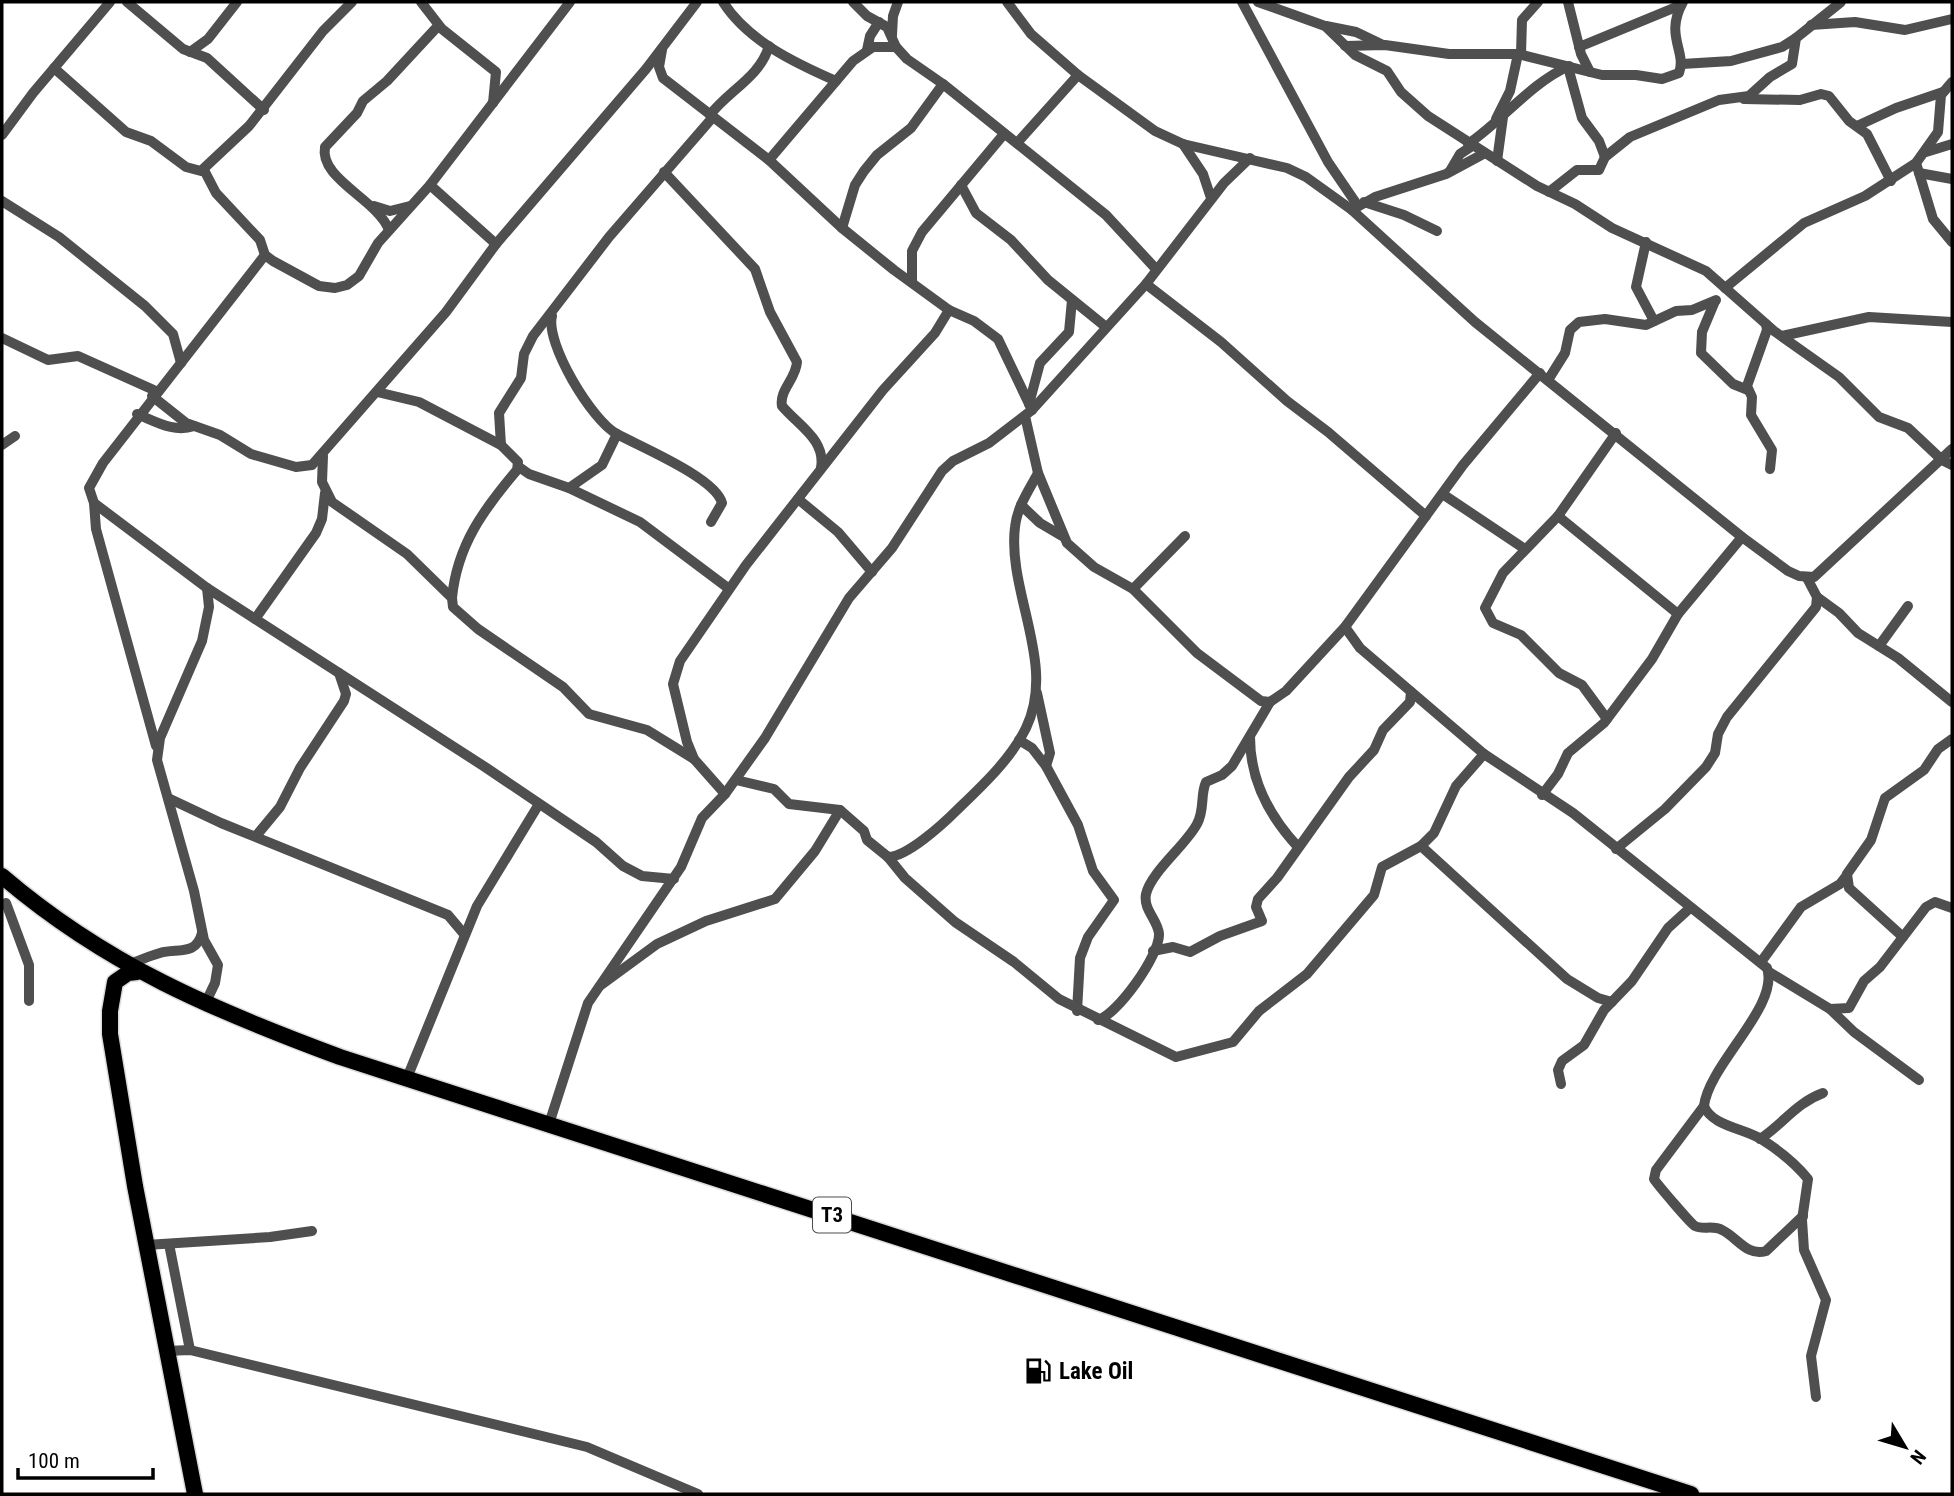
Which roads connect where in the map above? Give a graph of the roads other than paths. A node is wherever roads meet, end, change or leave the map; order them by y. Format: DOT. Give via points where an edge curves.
graph roads {
  1 [pos="110,2"];
  2 [pos="127,2"];
  3 [pos="237,2"];
  4 [pos="352,2"];
  5 [pos="421,2"];
  6 [pos="568,2"];
  7 [pos="697,2"];
  8 [pos="723,2"];
  9 [pos="853,2"];
  10 [pos="898,2"];
  11 [pos="1007,2"];
  12 [pos="1242,2"];
  13 [pos="1258,2"];
  14 [pos="1538,2"];
  15 [pos="1568,2"];
  16 [pos="1841,2"];
  17 [pos="1682,4"];
  18 [pos="1952,19"];
  19 [pos="879,22"];
  20 [pos="1811,25"];
  21 [pos="438,26"];
  22 [pos="1325,26"];
  23 [pos="892,35"];
  24 [pos="1796,38"];
  25 [pos="1385,45"];
  26 [pos="769,46"];
  27 [pos="1344,46"];
  28 [pos="896,47"];
  29 [pos="1579,47"];
  30 [pos="662,50"];
  31 [pos="867,50"];
  32 [pos="190,52"];
  33 [pos="1519,54"];
  34 [pos="1682,64"];
  35 [pos="1569,66"];
  36 [pos="54,68"];
  37 [pos="1590,72"];
  38 [pos="1078,75"];
  39 [pos="836,81"];
  40 [pos="1952,82"];
  41 [pos="943,84"];
  42 [pos="1943,92"];
  43 [pos="1740,97"];
  44 [pos="493,103"];
  45 [pos="264,110"];
  46 [pos="711,116"];
  47 [pos="1504,116"];
  48 [pos="1857,126"];
  49 [pos="1491,128"];
  50 [pos="1004,134"];
  51 [pos="2,135"];
  52 [pos="1017,144"];
  53 [pos="1183,144"];
  54 [pos="1952,144"];
  55 [pos="1470,145"];
  56 [pos="1926,152"];
  57 [pos="1485,153"];
  58 [pos="1605,157"];
  59 [pos="1250,158"];
  60 [pos="769,160"];
  61 [pos="1497,161"];
  62 [pos="1918,168"];
  63 [pos="204,170"];
  64 [pos="1450,171"];
  65 [pos="664,172"];
  66 [pos="1952,179"];
  67 [pos="1891,181"];
  68 [pos="430,185"];
  69 [pos="961,185"];
  70 [pos="1549,192"];
  71 [pos="1212,198"];
  72 [pos="2,201"];
  73 [pos="373,206"];
  74 [pos="411,206"];
  75 [pos="1358,206"];
  76 [pos="842,228"];
  77 [pos="388,230"];
  78 [pos="1437,231"];
  79 [pos="1646,242"];
  80 [pos="1952,242"];
  81 [pos="496,244"];
  82 [pos="265,255"];
  83 [pos="1156,269"];
  84 [pos="912,281"];
  85 [pos="1146,284"];
  86 [pos="1723,286"];
  87 [pos="1072,300"];
  88 [pos="1716,300"];
  89 [pos="949,310"];
  90 [pos="553,311"];
  91 [pos="1654,321"];
  92 [pos="1952,321"];
  93 [pos="1766,324"];
  94 [pos="1106,327"];
  95 [pos="1782,336"];
  96 [pos="2,338"];
  97 [pos="181,363"];
  98 [pos="1544,377"];
  99 [pos="1748,390"];
  100 [pos="377,391"];
  101 [pos="154,394"];
  102 [pos="1029,410"];
  103 [pos="137,414"];
  104 [pos="195,425"];
  105 [pos="1616,433"];
  106 [pos="617,435"];
  107 [pos="15,436"];
  108 [pos="2,445"];
  109 [pos="501,445"];
  110 [pos="1952,449"];
  111 [pos="323,456"];
  112 [pos="1942,460"];
  113 [pos="1952,465"];
  114 [pos="519,467"];
  115 [pos="821,468"];
  116 [pos="1770,469"];
  117 [pos="1038,473"];
  118 [pos="569,488"];
  119 [pos="324,492"];
  120 [pos="1444,495"];
  121 [pos="798,499"];
  122 [pos="94,503"];
  123 [pos="1021,505"];
  124 [pos="1426,516"];
  125 [pos="1558,516"];
  126 [pos="711,522"];
  127 [pos="1062,536"];
  128 [pos="1185,536"];
  129 [pos="1742,537"];
  130 [pos="1525,550"];
  131 [pos="872,572"];
  132 [pos="1807,578"];
  133 [pos="208,588"];
  134 [pos="728,588"];
  135 [pos="1133,589"];
  136 [pos="1817,597"];
  137 [pos="452,598"];
  138 [pos="1908,607"];
  139 [pos="1678,614"];
  140 [pos="255,619"];
  141 [pos="1345,627"];
  142 [pos="1879,646"];
  143 [pos="339,672"];
  144 [pos="1036,690"];
  145 [pos="1411,692"];
  146 [pos="1270,702"];
  147 [pos="1952,702"];
  148 [pos="1607,719"];
  149 [pos="1250,737"];
  150 [pos="1952,739"];
  151 [pos="1019,740"];
  152 [pos="157,750"];
  153 [pos="1484,754"];
  154 [pos="694,759"];
  155 [pos="1046,766"];
  156 [pos="736,780"];
  157 [pos="725,794"];
  158 [pos="1542,795"];
  159 [pos="168,798"];
  160 [pos="539,804"];
  161 [pos="840,810"];
  162 [pos="256,836"];
  163 [pos="1421,846"];
  164 [pos="1298,847"];
  165 [pos="1616,849"];
  166 [pos="888,858"];
  167 [pos="1847,874"];
  168 [pos="2,876"];
  169 [pos="674,879"];
  170 [pos="19,890"];
  171 [pos="4,907"];
  172 [pos="1690,908"];
  173 [pos="1952,908"];
  174 [pos="202,933"];
  175 [pos="464,934"];
  176 [pos="1903,937"];
  177 [pos="1153,951"];
  178 [pos="1761,962"];
  179 [pos="132,968"];
  180 [pos="1769,972"];
  181 [pos="599,986"];
  182 [pos="29,1001"];
  183 [pos="1612,1002"];
  184 [pos="205,1004"];
  185 [pos="1830,1009"];
  186 [pos="1077,1011"];
  187 [pos="1098,1020"];
  188 [pos="407,1078"];
  189 [pos="1919,1080"];
  190 [pos="1561,1084"];
  191 [pos="1823,1093"];
  192 [pos="1704,1106"];
  193 [pos="549,1124"];
  194 [pos="1760,1139"];
  195 [pos="1803,1216"];
  196 [pos="312,1231"];
  197 [pos="169,1244"];
  198 [pos="146,1245"];
  199 [pos="190,1350"];
  200 [pos="166,1351"];
  201 [pos="1816,1397"];
  202 [pos="195,1494"];
  203 [pos="698,1494"];
  204 [pos="1691,1494"];
  1 -- 36 [label="street"];
  2 -- 32 [label="street"];
  3 -- 32 [label="street" via="208,39"];
  4 -- 45 [label="street" via="317,39"];
  5 -- 21 [label="street"];
  6 -- 44 [label="street"];
  7 -- 30 [label="street"];
  8 -- 26 [label="street"];
  9 -- 19 [label="street"];
  10 -- 23 [label="street"];
  11 -- 38 [label="street" via="1031,34"];
  12 -- 75 [label="street" via="1328,162"];
  13 -- 22 [label="street"];
  14 -- 33 [label="street" via="1522,20"];
  15 -- 29 [label="street"];
  16 -- 20 [label="street"];
  17 -- 29 [label="street"];
  17 -- 34 [label="street" via="1674,31"];
  18 -- 20 [label="street" via="1905,30 1855,22"];
  19 -- 23 [label="street"];
  19 -- 31 [label="street"];
  20 -- 24 [label="street"];
  21 -- 44 [label="street" via="496,72"];
  21 -- 73 [label="street" via="387,82 363,101 325,147 332,170"];
  22 -- 25 [label="street" via="1356,32"];
  22 -- 27 [label="street"];
  23 -- 28 [label="street"];
  24 -- 34 [label="street" via="1782,47 1731,61"];
  24 -- 43 [label="street" via="1790,67 1770,77 1756,93"];
  25 -- 27 [label="street"];
  25 -- 33 [label="street" via="1437,54"];
  26 -- 39 [label="street"];
  26 -- 46 [label="street" via="753,73 723,97"];
  27 -- 55 [label="street" via="1387,71 1407,99"];
  28 -- 31 [label="street"];
  28 -- 41 [label="street"];
  29 -- 37 [label="street"];
  30 -- 46 [label="street" via="659,67 663,78"];
  30 -- 81 [label="street"];
  31 -- 39 [label="street"];
  32 -- 45 [label="street" via="207,58"];
  33 -- 35 [label="street"];
  33 -- 49 [label="street" via="1510,91"];
  34 -- 37 [label="street" via="1679,73 1662,79"];
  35 -- 37 [label="street"];
  35 -- 47 [label="street" via="1558,69"];
  35 -- 58 [label="street" via="1582,118"];
  36 -- 51 [label="street"];
  36 -- 63 [label="street" via="126,132 159,145 187,167"];
  38 -- 52 [label="street"];
  38 -- 53 [label="street" via="1155,131"];
  39 -- 60 [label="street"];
  40 -- 42 [label="street"];
  41 -- 50 [label="street"];
  41 -- 76 [label="street" via="923,115 864,171"];
  42 -- 48 [label="street"];
  42 -- 56 [label="street" via="1941,124"];
  43 -- 48 [label="street" via="1800,100 1824,95"];
  43 -- 58 [label="street" via="1719,100 1636,133"];
  44 -- 68 [label="street"];
  45 -- 63 [label="street"];
  46 -- 60 [label="street"];
  46 -- 65 [label="street"];
  47 -- 49 [label="street"];
  47 -- 61 [label="street"];
  48 -- 67 [label="street" via="1871,139"];
  49 -- 55 [label="street"];
  50 -- 52 [label="street"];
  50 -- 69 [label="street"];
  52 -- 83 [label="street" via="1106,215"];
  53 -- 59 [label="street"];
  53 -- 71 [label="street"];
  54 -- 56 [label="street"];
  55 -- 57 [label="street"];
  55 -- 64 [label="street"];
  56 -- 62 [label="street"];
  57 -- 61 [label="street"];
  57 -- 64 [label="street"];
  58 -- 70 [label="street" via="1599,170 1577,170"];
  59 -- 71 [label="street"];
  59 -- 75 [label="street" via="1306,177"];
  60 -- 76 [label="street"];
  61 -- 70 [label="street"];
  62 -- 66 [label="street"];
  62 -- 67 [label="street"];
  62 -- 80 [label="street" via="1933,219"];
  63 -- 82 [label="street" via="216,193 260,240"];
  64 -- 75 [label="street"];
  65 -- 90 [label="street"];
  65 -- 115 [label="street" via="755,269 770,312 797,362 797,372 782,394 782,406 819,443"];
  67 -- 86 [label="street" via="1804,223"];
  68 -- 74 [label="street"];
  68 -- 81 [label="street"];
  69 -- 84 [label="street" via="915,243"];
  69 -- 87 [label="street" via="976,213"];
  70 -- 79 [label="street"];
  71 -- 83 [label="street"];
  72 -- 97 [label="street" via="59,237 152,312 173,334"];
  73 -- 74 [label="street" via="390,211"];
  73 -- 77 [label="street"];
  74 -- 77 [label="street"];
  75 -- 78 [label="street" via="1404,215"];
  75 -- 98 [label="street" via="1475,322"];
  76 -- 84 [label="street"];
  77 -- 82 [label="street" via="359,276 342,287 309,282"];
  79 -- 86 [label="street" via="1688,260"];
  79 -- 91 [label="street" via="1636,288"];
  81 -- 100 [label="street" via="446,312"];
  82 -- 97 [label="street"];
  83 -- 85 [label="street"];
  84 -- 89 [label="street"];
  85 -- 94 [label="street"];
  85 -- 124 [label="street"];
  86 -- 88 [label="street"];
  86 -- 93 [label="street"];
  87 -- 94 [label="street"];
  87 -- 102 [label="street" via="1069,332 1040,363"];
  88 -- 91 [label="street"];
  88 -- 99 [label="street" via="1702,332 1701,353 1733,384"];
  89 -- 102 [label="street" via="974,321 998,340"];
  89 -- 115 [label="street"];
  90 -- 106 [label="street" via="550,328 559,355 590,406"];
  90 -- 109 [label="street" via="527,344 521,378 499,413"];
  91 -- 98 [label="street" via="1643,325 1605,319 1579,322 1570,330 1564,353"];
  92 -- 95 [label="street" via="1869,317"];
  93 -- 95 [label="street"];
  93 -- 99 [label="street"];
  94 -- 102 [label="street"];
  95 -- 112 [label="street" via="1839,377 1879,416 1916,433"];
  96 -- 101 [label="street" via="48,360 78,356"];
  97 -- 101 [label="street"];
  98 -- 105 [label="street"];
  98 -- 120 [label="street" via="1463,465"];
  99 -- 116 [label="street" via="1751,415 1771,446"];
  100 -- 109 [label="street" via="419,401"];
  100 -- 111 [label="street"];
  101 -- 103 [label="street"];
  101 -- 104 [label="street" via="186,423"];
  102 -- 117 [label="street"];
  102 -- 131 [label="street" via="989,443 942,471"];
  103 -- 104 [label="street" via="171,428"];
  103 -- 122 [label="street" via="92,481 89,488"];
  104 -- 111 [label="street" via="251,454 296,467 312,465"];
  105 -- 125 [label="street"];
  105 -- 129 [label="street"];
  106 -- 118 [label="street" via="602,465"];
  106 -- 126 [label="street" via="644,446 711,488 722,503"];
  107 -- 108 [label="street"];
  109 -- 114 [label="street"];
  110 -- 112 [label="street"];
  111 -- 119 [label="street"];
  112 -- 113 [label="street"];
  112 -- 132 [label="street" via="1814,577"];
  114 -- 118 [label="street"];
  114 -- 137 [label="street" via="472,527"];
  115 -- 121 [label="street"];
  117 -- 123 [label="street"];
  117 -- 127 [label="street"];
  118 -- 134 [label="street" via="640,522"];
  119 -- 137 [label="street" via="349,516 407,554"];
  119 -- 140 [label="street" via="316,533"];
  120 -- 124 [label="street"];
  120 -- 130 [label="street"];
  121 -- 131 [label="street" via="838,532"];
  121 -- 134 [label="street"];
  122 -- 133 [label="street"];
  122 -- 152 [label="street" via="96,529"];
  123 -- 127 [label="street"];
  123 -- 144 [label="street" via="1015,530 1016,562"];
  124 -- 141 [label="street"];
  125 -- 130 [label="street"];
  125 -- 139 [label="street"];
  127 -- 135 [label="street" via="1094,567"];
  128 -- 135 [label="street"];
  129 -- 132 [label="street" via="1788,571"];
  129 -- 139 [label="street"];
  130 -- 148 [label="street" via="1494,587 1485,613 1493,623 1527,639 1559,673 1581,685"];
  131 -- 156 [label="street" via="839,612"];
  132 -- 136 [label="street"];
  133 -- 140 [label="street"];
  133 -- 152 [label="street" via="202,641"];
  134 -- 154 [label="street" via="676,670 675,692"];
  135 -- 146 [label="street" via="1197,653 1261,701"];
  136 -- 142 [label="street"];
  136 -- 165 [label="street" via="1816,607 1800,629 1727,717 1706,767"];
  137 -- 154 [label="street" via="453,607 463,617 563,687 589,714 648,730"];
  138 -- 142 [label="street"];
  139 -- 148 [label="street" via="1652,659"];
  140 -- 143 [label="street"];
  141 -- 145 [label="street" via="1360,648"];
  141 -- 146 [label="street" via="1286,691"];
  142 -- 147 [label="street"];
  143 -- 160 [label="street"];
  143 -- 162 [label="street" via="344,701 280,807"];
  144 -- 151 [label="street"];
  144 -- 155 [label="street" via="1050,753"];
  145 -- 153 [label="street"];
  145 -- 164 [label="street" via="1410,702 1383,730 1374,750"];
  146 -- 149 [label="street"];
  148 -- 158 [label="street" via="1568,753"];
  149 -- 164 [label="street" via="1252,770 1262,796 1275,821"];
  149 -- 177 [label="street" via="1232,766 1206,782 1198,823 1149,887 1146,902 1158,931"];
  150 -- 167 [label="street" via="1938,748 1924,770 1885,798 1871,840"];
  151 -- 155 [label="street"];
  151 -- 166 [label="street" via="947,820 901,855"];
  152 -- 159 [label="street" via="159,776"];
  153 -- 158 [label="street"];
  153 -- 163 [label="street" via="1457,786 1440,823"];
  154 -- 157 [label="street"];
  155 -- 186 [label="street" via="1078,825 1093,871 1114,901 1088,937 1080,958"];
  156 -- 157 [label="street"];
  156 -- 161 [label="street" via="774,789 789,804"];
  157 -- 169 [label="street" via="694,832"];
  158 -- 165 [label="street" via="1573,813"];
  159 -- 162 [label="street"];
  159 -- 174 [label="street"];
  160 -- 169 [label="street" via="642,876"];
  160 -- 175 [label="street"];
  161 -- 166 [label="street"];
  161 -- 181 [label="street" via="810,859 775,899 706,921 657,944"];
  162 -- 175 [label="street" via="448,915"];
  163 -- 183 [label="street" via="1567,979"];
  163 -- 187 [label="street" via="1382,867 1374,895 1307,974 1259,1011 1238,1038 1170,1057"];
  164 -- 177 [label="street" via="1258,899 1262,921 1190,952 1173,947"];
  165 -- 172 [label="street"];
  166 -- 186 [label="street" via="955,922"];
  167 -- 176 [label="street" via="1849,888"];
  167 -- 178 [label="street" via="1840,884 1801,907"];
  168 -- 170 [label="main road, T3"];
  169 -- 181 [label="street"];
  170 -- 171 [label="street"];
  170 -- 179 [label="main road, T3"];
  171 -- 182 [label="street" via="29,965"];
  172 -- 178 [label="street"];
  172 -- 183 [label="street" via="1668,928 1640,972"];
  173 -- 176 [label="street" via="1935,902 1926,907"];
  174 -- 179 [label="street" via="189,950 157,954"];
  174 -- 184 [label="street" via="218,965"];
  175 -- 188 [label="street"];
  176 -- 185 [label="street" via="1864,981 1849,1008"];
  177 -- 187 [label="street" via="1137,985"];
  178 -- 180 [label="street"];
  179 -- 184 [label="main road, T3"];
  179 -- 198 [label="main road" via="115,982 109,1024"];
  180 -- 185 [label="street"];
  180 -- 192 [label="street" via="1759,1008 1707,1090"];
  181 -- 193 [label="street" via="580,1018 578,1038"];
  183 -- 190 [label="street" via="1584,1045 1562,1061 1558,1070"];
  184 -- 188 [label="main road, T3"];
  185 -- 189 [label="street"];
  186 -- 187 [label="street"];
  188 -- 193 [label="main road, T3"];
  191 -- 194 [label="street" via="1799,1103"];
  192 -- 194 [label="street" via="1716,1120"];
  192 -- 195 [label="street" via="1656,1170 1654,1179 1661,1189 1694,1225 1722,1230 1759,1253"];
  193 -- 204 [label="main road, T3"];
  194 -- 195 [label="street" via="1808,1179"];
  195 -- 201 [label="street" via="1805,1257 1826,1300 1811,1356"];
  196 -- 197 [label="street"];
  197 -- 198 [label="street"];
  197 -- 199 [label="street"];
  198 -- 200 [label="main road"];
  199 -- 200 [label="street"];
  199 -- 203 [label="street" via="587,1447"];
  200 -- 202 [label="main road"];
}
